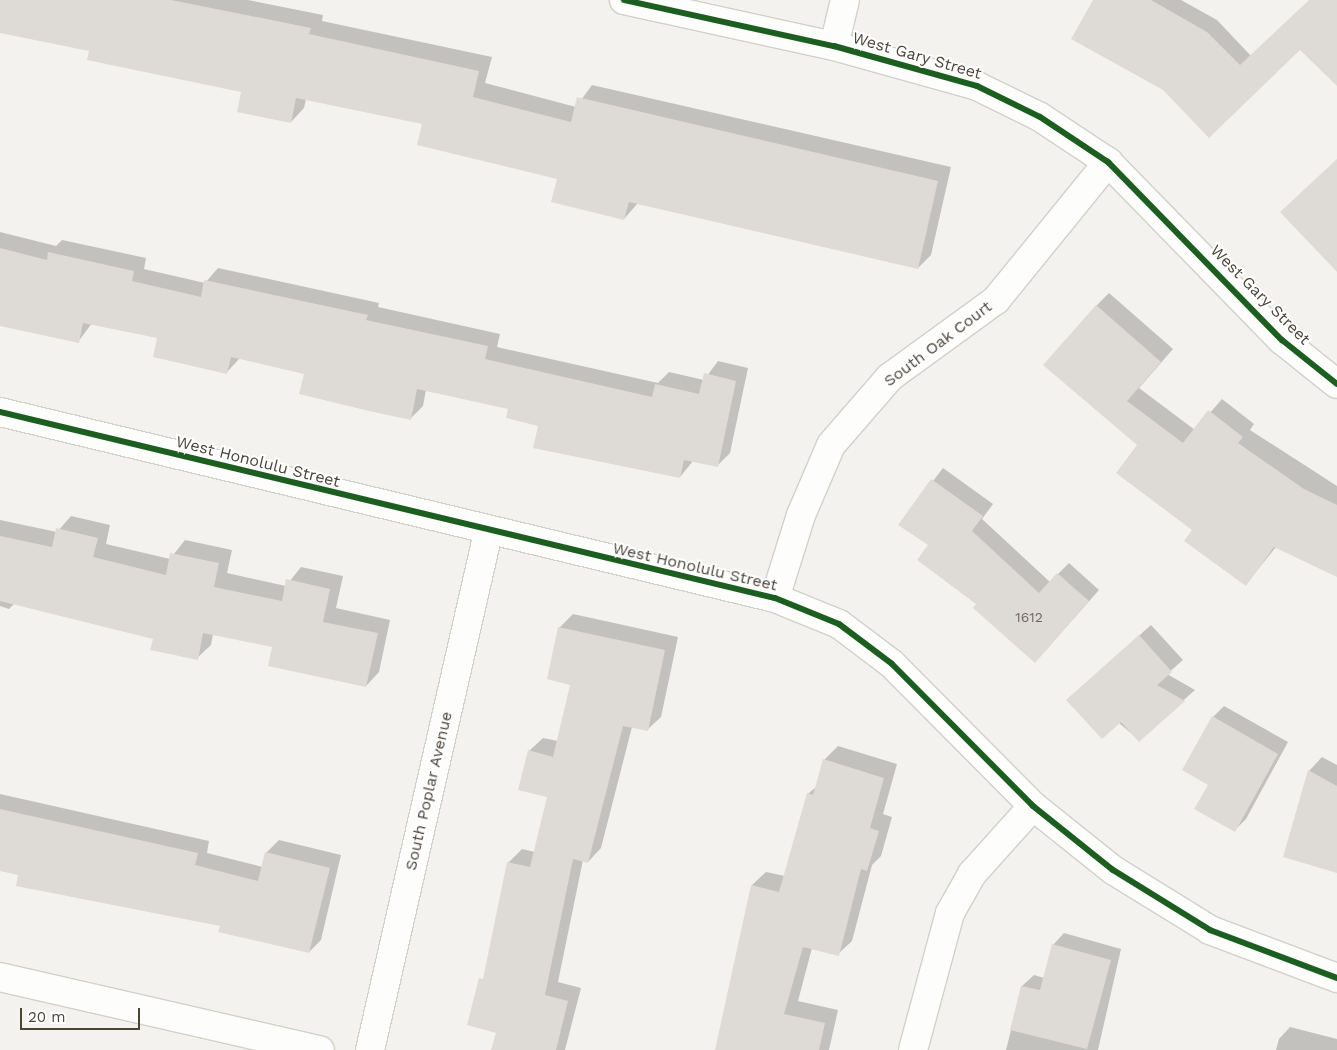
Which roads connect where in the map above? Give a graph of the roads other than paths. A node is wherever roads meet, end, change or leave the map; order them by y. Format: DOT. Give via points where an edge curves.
graph roads {
  1 [pos="624,0"];
  2 [pos="846,0"];
  3 [pos="834,46"];
  4 [pos="1108,162"];
  5 [pos="1337,384"];
  6 [pos="0,412"];
  7 [pos="488,533"];
  8 [pos="776,598"];
  9 [pos="1033,806"];
  10 [pos="0,977"];
  11 [pos="1337,978"];
  12 [pos="320,1050"];
  13 [pos="370,1050"];
  14 [pos="913,1050"];
  1 -- 3 [label="street, West Gary Street"];
  2 -- 3 [label="street"];
  3 -- 4 [label="street, West Gary Street" via="977,86 1040,117"];
  4 -- 5 [label="street, West Gary Street" via="1282,340"];
  4 -- 8 [label="street, South Oak Court" via="996,300 890,377 831,445 801,515"];
  6 -- 7 [label="street, West Honolulu Street"];
  7 -- 8 [label="street, West Honolulu Street"];
  7 -- 13 [label="street, South Poplar Avenue"];
  8 -- 9 [label="street, West Honolulu Street" via="839,624 892,664"];
  9 -- 11 [label="street, West Honolulu Street" via="1113,870 1210,930"];
  9 -- 14 [label="street" via="972,874 950,913"];
  10 -- 12 [label="street"];
}
